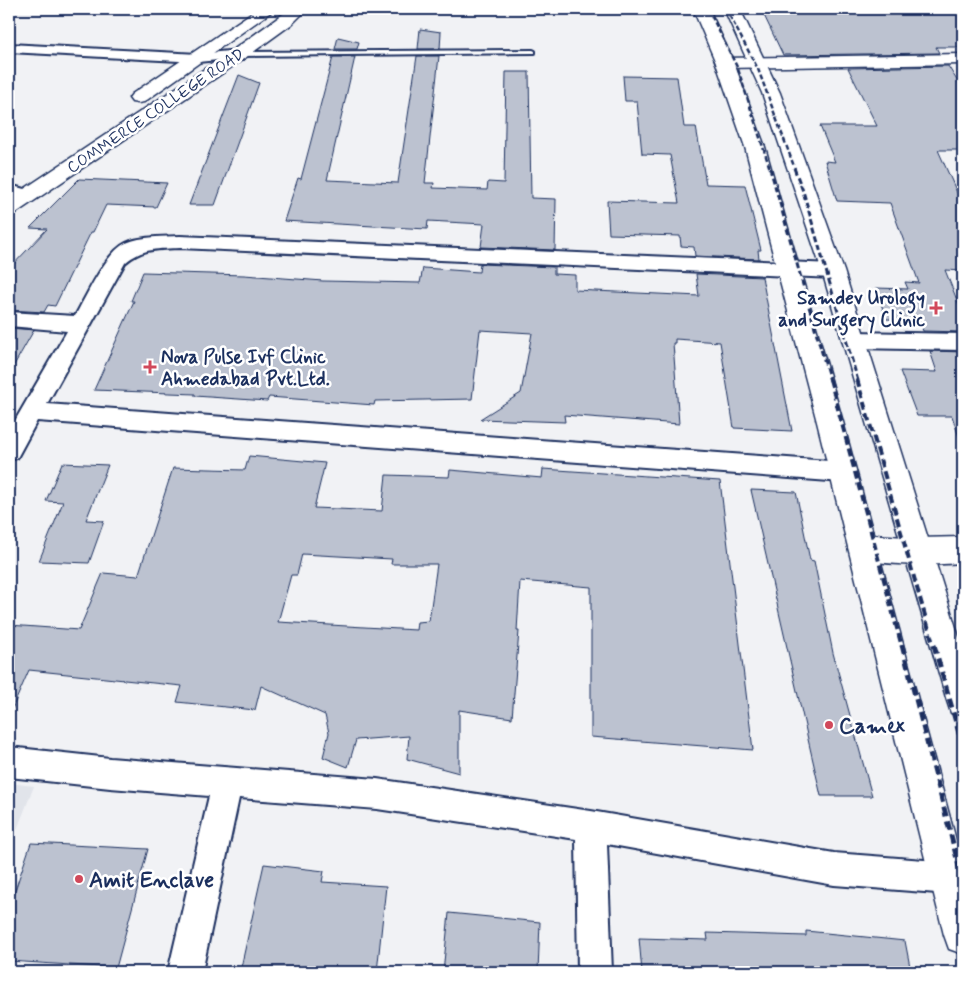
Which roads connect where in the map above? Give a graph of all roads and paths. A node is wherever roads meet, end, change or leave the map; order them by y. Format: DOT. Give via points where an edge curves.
graph roads {
  1 [pos="267,9"];
  2 [pos="299,9"];
  3 [pos="701,9"];
  4 [pos="732,9"];
  5 [pos="9,48"];
  6 [pos="533,52"];
  7 [pos="239,54"];
  8 [pos="198,58"];
  9 [pos="963,59"];
  10 [pos="758,62"];
  11 [pos="725,63"];
  12 [pos="124,108"];
  13 [pos="25,175"];
  14 [pos="9,186"];
  15 [pos="17,193"];
  16 [pos="9,208"];
  17 [pos="788,269"];
  18 [pos="834,271"];
  19 [pos="9,319"];
  20 [pos="79,324"];
  21 [pos="853,340"];
  22 [pos="963,342"];
  23 [pos="30,412"];
  24 [pos="9,451"];
  25 [pos="843,472"];
  26 [pos="862,547"];
  27 [pos="963,550"];
  28 [pos="918,551"];
  29 [pos="963,701"];
  30 [pos="9,762"];
  31 [pos="227,782"];
  32 [pos="591,826"];
  33 [pos="956,878"];
  34 [pos="963,935"];
  35 [pos="185,972"];
  36 [pos="595,972"];
  1 -- 8 [label="main road, COMMERCE COLLEGE ROAD"];
  2 -- 7 [label="main road, COMMERCE COLLEGE ROAD"];
  3 -- 11 [label="main road"];
  4 -- 10 [label="main road"];
  5 -- 8 [label="street"];
  6 -- 7 [label="lane"];
  7 -- 8 [label="street"];
  7 -- 15 [label="main road, COMMERCE COLLEGE ROAD"];
  8 -- 12 [label="main road, COMMERCE COLLEGE ROAD"];
  9 -- 10 [label="main road"];
  10 -- 11 [label="main road"];
  10 -- 18 [label="main road"];
  11 -- 17 [label="main road" via="755,147"];
  13 -- 14 [label="main road"];
  15 -- 16 [label="main road, COMMERCE COLLEGE ROAD"];
  17 -- 18 [label="street"];
  17 -- 20 [label="street" via="160,243 131,248 118,259"];
  17 -- 25 [label="main road"];
  18 -- 21 [label="main road"];
  19 -- 20 [label="street"];
  20 -- 23 [label="street"];
  21 -- 22 [label="street"];
  21 -- 28 [label="main road"];
  23 -- 24 [label="street"];
  23 -- 25 [label="street"];
  25 -- 26 [label="main road"];
  26 -- 28 [label="main road"];
  26 -- 33 [label="main road"];
  27 -- 28 [label="main road"];
  28 -- 29 [label="main road"];
  30 -- 31 [label="street"];
  31 -- 32 [label="street" via="377,794"];
  31 -- 35 [label="street"];
  32 -- 33 [label="street" via="834,869"];
  32 -- 36 [label="street"];
  33 -- 34 [label="main road"];
}
